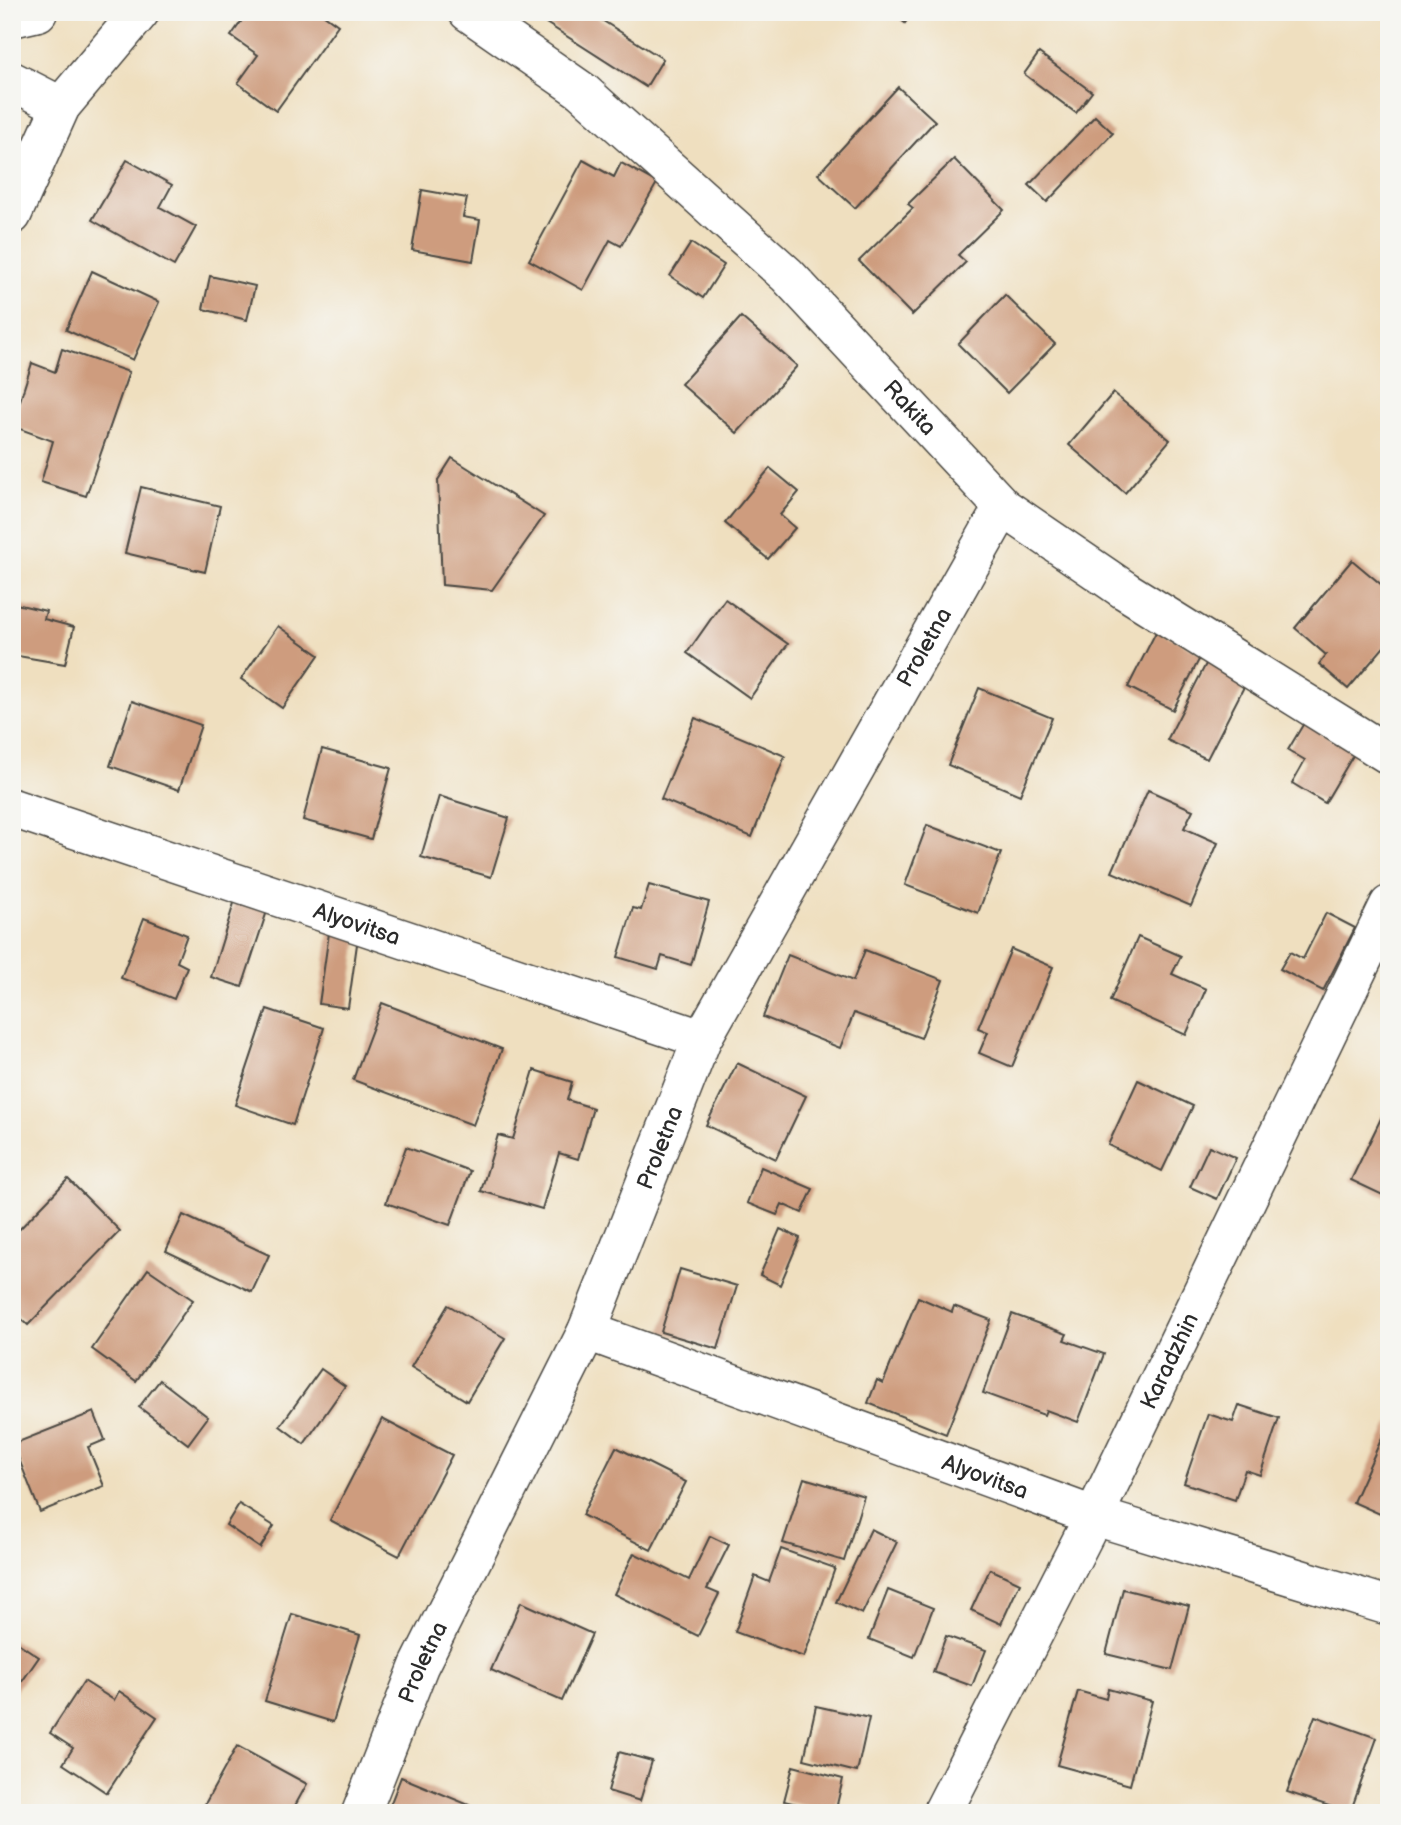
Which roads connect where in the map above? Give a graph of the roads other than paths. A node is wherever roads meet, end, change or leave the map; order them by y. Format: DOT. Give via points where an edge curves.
graph roads {
  1 [pos="38,12"];
  2 [pos="140,12"];
  3 [pos="468,12"];
  4 [pos="12,18"];
  5 [pos="12,81"];
  6 [pos="61,106"];
  7 [pos="12,215"];
  8 [pos="1003,507"];
  9 [pos="1389,755"];
  10 [pos="12,808"];
  11 [pos="1389,905"];
  12 [pos="702,1039"];
  13 [pos="587,1331"];
  14 [pos="1094,1516"];
  15 [pos="1389,1606"];
  16 [pos="361,1813"];
  17 [pos="942,1813"];
  1 -- 4 [label="street"];
  2 -- 6 [label="street"];
  3 -- 8 [label="street, Rakita" via="582,91 787,275"];
  5 -- 6 [label="street"];
  6 -- 7 [label="street"];
  8 -- 9 [label="street, Rakita" via="1126,591"];
  8 -- 12 [label="street, Proletna"];
  10 -- 12 [label="street, Alyovitsa"];
  11 -- 14 [label="street, Karadzhin"];
  12 -- 13 [label="street, Proletna"];
  13 -- 14 [label="street, Alyovitsa"];
  13 -- 16 [label="street, Proletna" via="419,1666"];
  14 -- 15 [label="street, Alyovitsa"];
  14 -- 17 [label="street, Karadzhin"];
}
